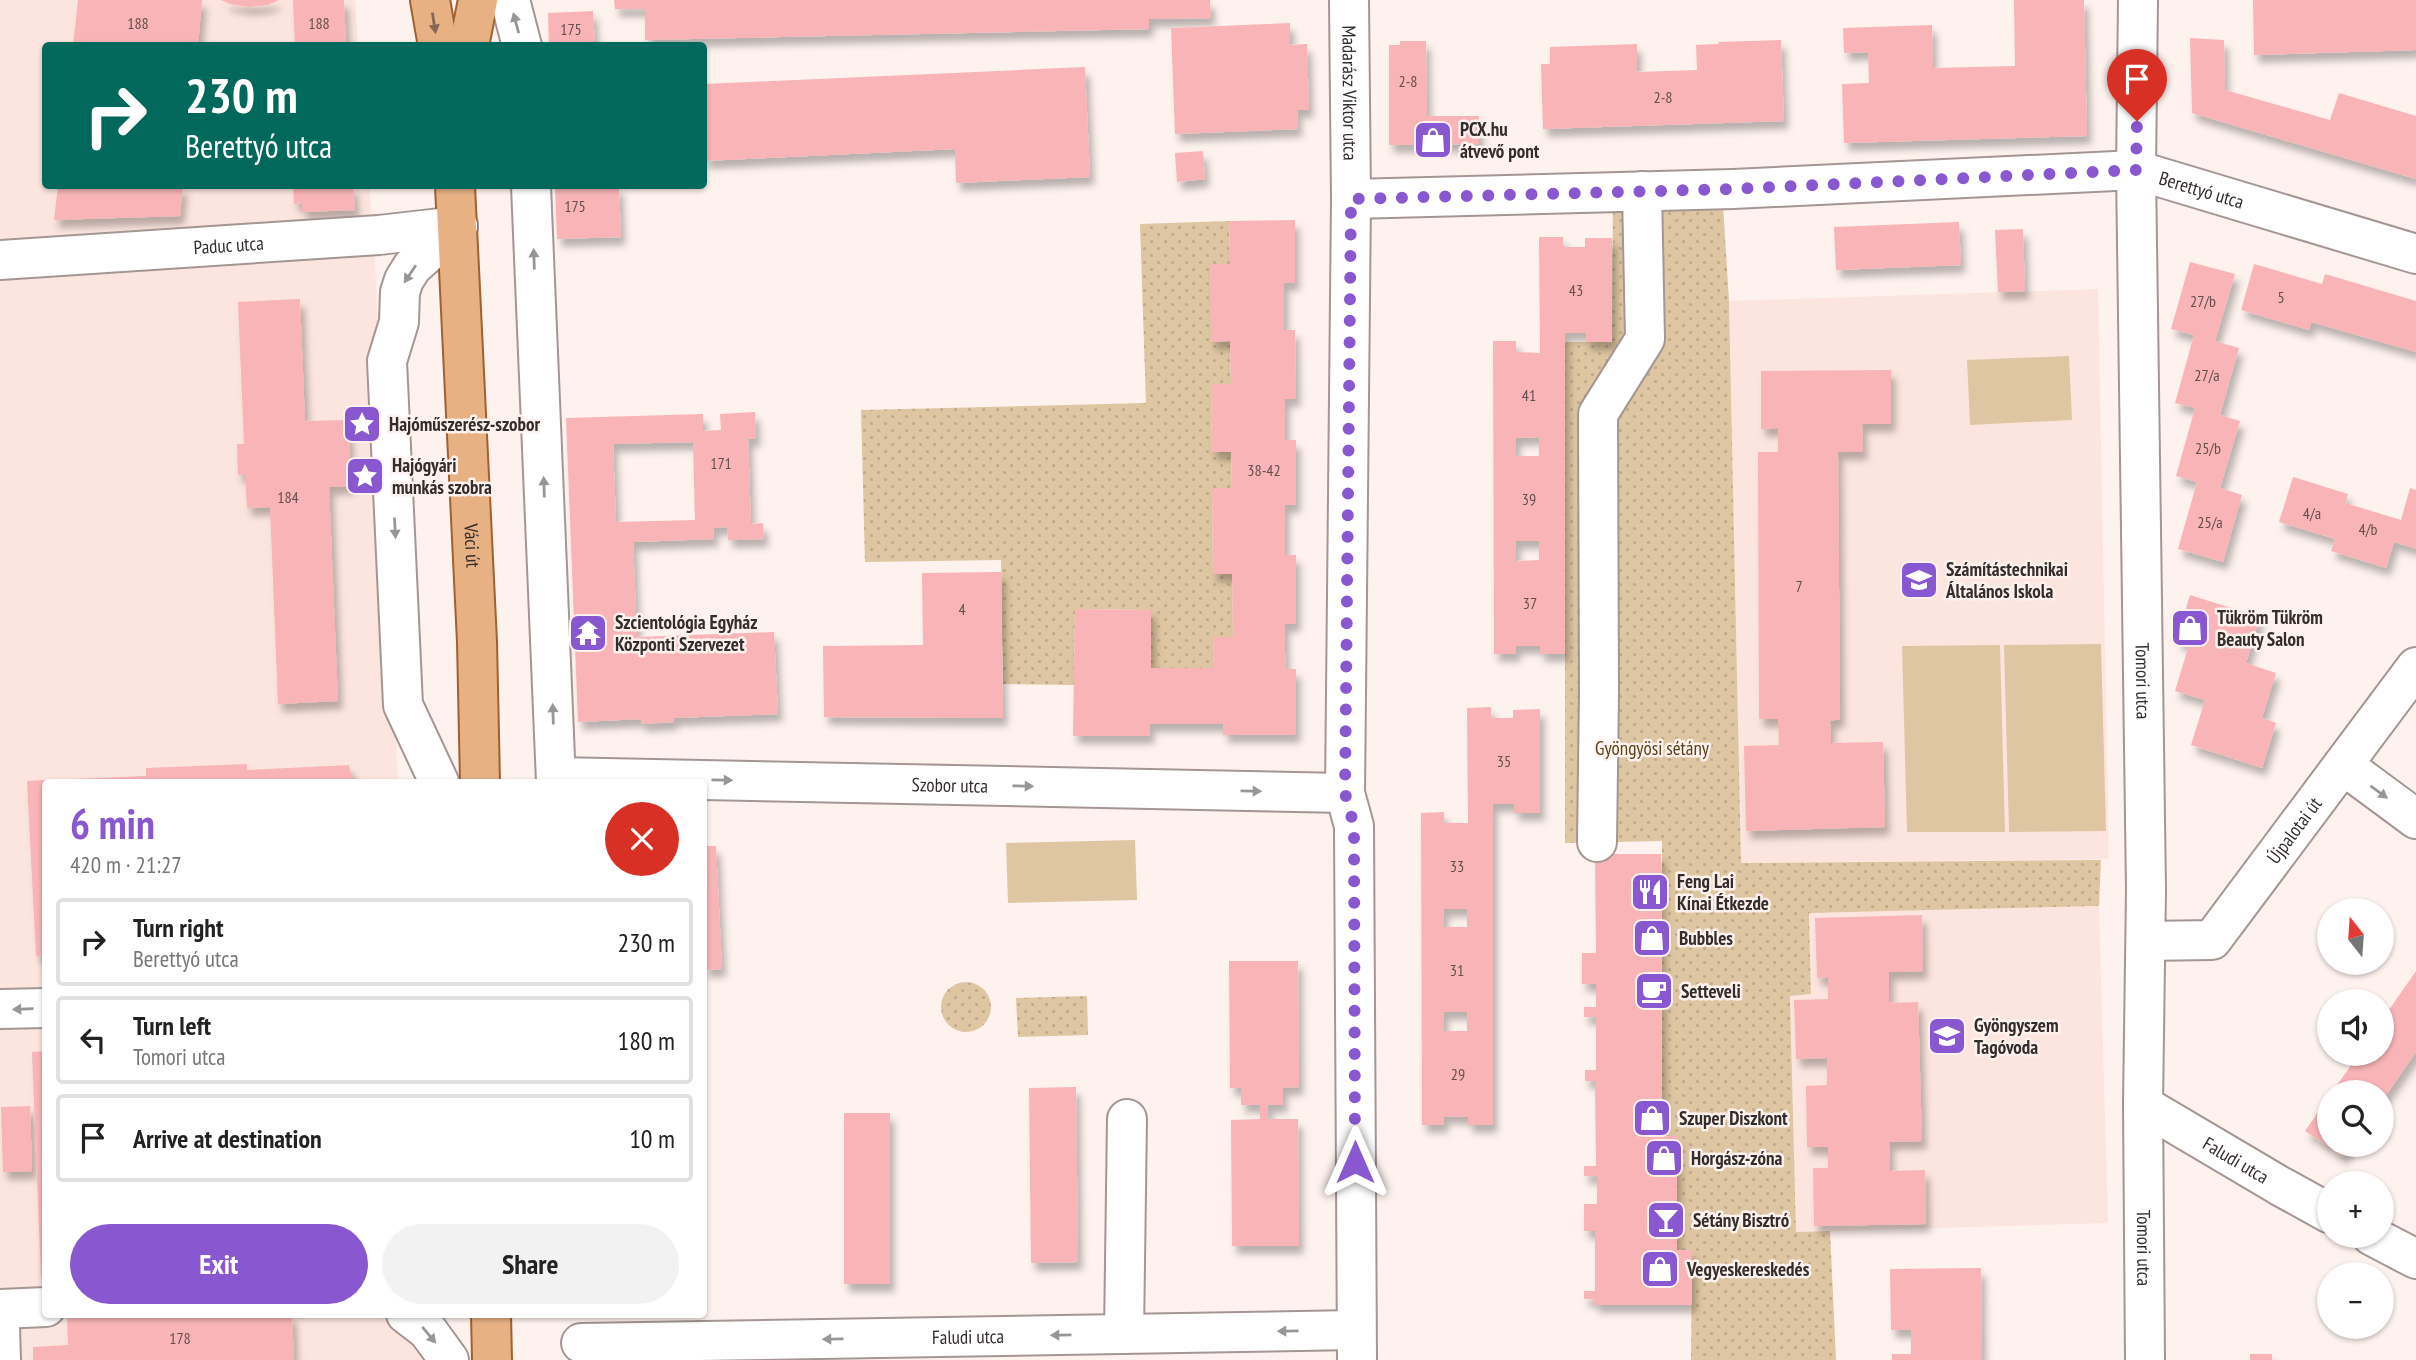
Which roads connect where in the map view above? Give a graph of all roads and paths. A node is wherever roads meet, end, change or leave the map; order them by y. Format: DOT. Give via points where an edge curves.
graph roads {
  1 [pos="430,0"];
  2 [pos="478,0"];
  3 [pos="510,0"];
  4 [pos="1349,0"];
  5 [pos="2137,0"];
  6 [pos="437,42"];
  7 [pos="470,42"];
  8 [pos="521,42"];
  9 [pos="2136,170"];
  10 [pos="455,189"];
  11 [pos="531,189"];
  12 [pos="1642,191"];
  13 [pos="1351,199"];
  14 [pos="458,226"];
  15 [pos="2416,254"];
  16 [pos="0,260"];
  17 [pos="2416,667"];
  18 [pos="2343,765"];
  19 [pos="438,779"];
  20 [pos="480,779"];
  21 [pos="556,779"];
  22 [pos="707,782"];
  23 [pos="1345,793"];
  24 [pos="2416,818"];
  25 [pos="1597,842"];
  26 [pos="2147,941"];
  27 [pos="42,1008"];
  28 [pos="0,1009"];
  29 [pos="2143,1105"];
  30 [pos="1127,1119"];
  31 [pos="2317,1206"];
  32 [pos="2394,1248"];
  33 [pos="2416,1259"];
  34 [pos="42,1307"];
  35 [pos="0,1309"];
  36 [pos="411,1318"];
  37 [pos="491,1318"];
  38 [pos="0,1327"];
  39 [pos="1124,1334"];
  40 [pos="581,1339"];
  41 [pos="1356,1345"];
  42 [pos="1,1360"];
  43 [pos="449,1360"];
  44 [pos="492,1360"];
  45 [pos="2145,1360"];
  1 -- 6 [label="main road, one-way"];
  2 -- 7 [label="main road"];
  8 -- 3 [label="street, one-way"];
  4 -- 13 [label="street, Madarász Viktor utca"];
  5 -- 9 [label="street, Tomori utca"];
  9 -- 12 [label="street, Berettyó utca"];
  9 -- 15 [label="street, Berettyó utca"];
  9 -- 26 [label="street, Tomori utca"];
  10 -- 14 [label="main road, Váci út"];
  21 -- 11 [label="street, one-way"];
  12 -- 13 [label="street, Berettyó utca"];
  12 -- 25 [label="street" via="1645,339 1598,414"];
  13 -- 23 [label="street, Madarász Viktor utca"];
  14 -- 16 [label="street, Paduc utca"];
  14 -- 19 [label="street, one-way" via="412,267 404,280 399,321 387,361 403,705"];
  14 -- 20 [label="main road, Váci út"];
  17 -- 18 [label="street, Újpalotai út"];
  18 -- 24 [label="street, one-way"];
  18 -- 26 [label="street, Újpalotai út" via="2212,940"];
  22 -- 23 [label="street, Szobor utca, one-way"];
  23 -- 41 [label="street, Madarász Viktor utca" via="1354,826"];
  26 -- 29 [label="street, Tomori utca"];
  27 -- 28 [label="street, one-way"];
  29 -- 31 [label="street, Faludi utca"];
  29 -- 45 [label="street, Tomori utca"];
  30 -- 39 [label="street"];
  32 -- 33 [label="street"];
  34 -- 35 [label="street"];
  36 -- 43 [label="street, one-way" via="428,1331"];
  37 -- 44 [label="main road"];
  38 -- 42 [label="street"];
  39 -- 40 [label="street, Faludi utca, one-way"];
  41 -- 39 [label="street, Faludi utca, one-way"];
}
